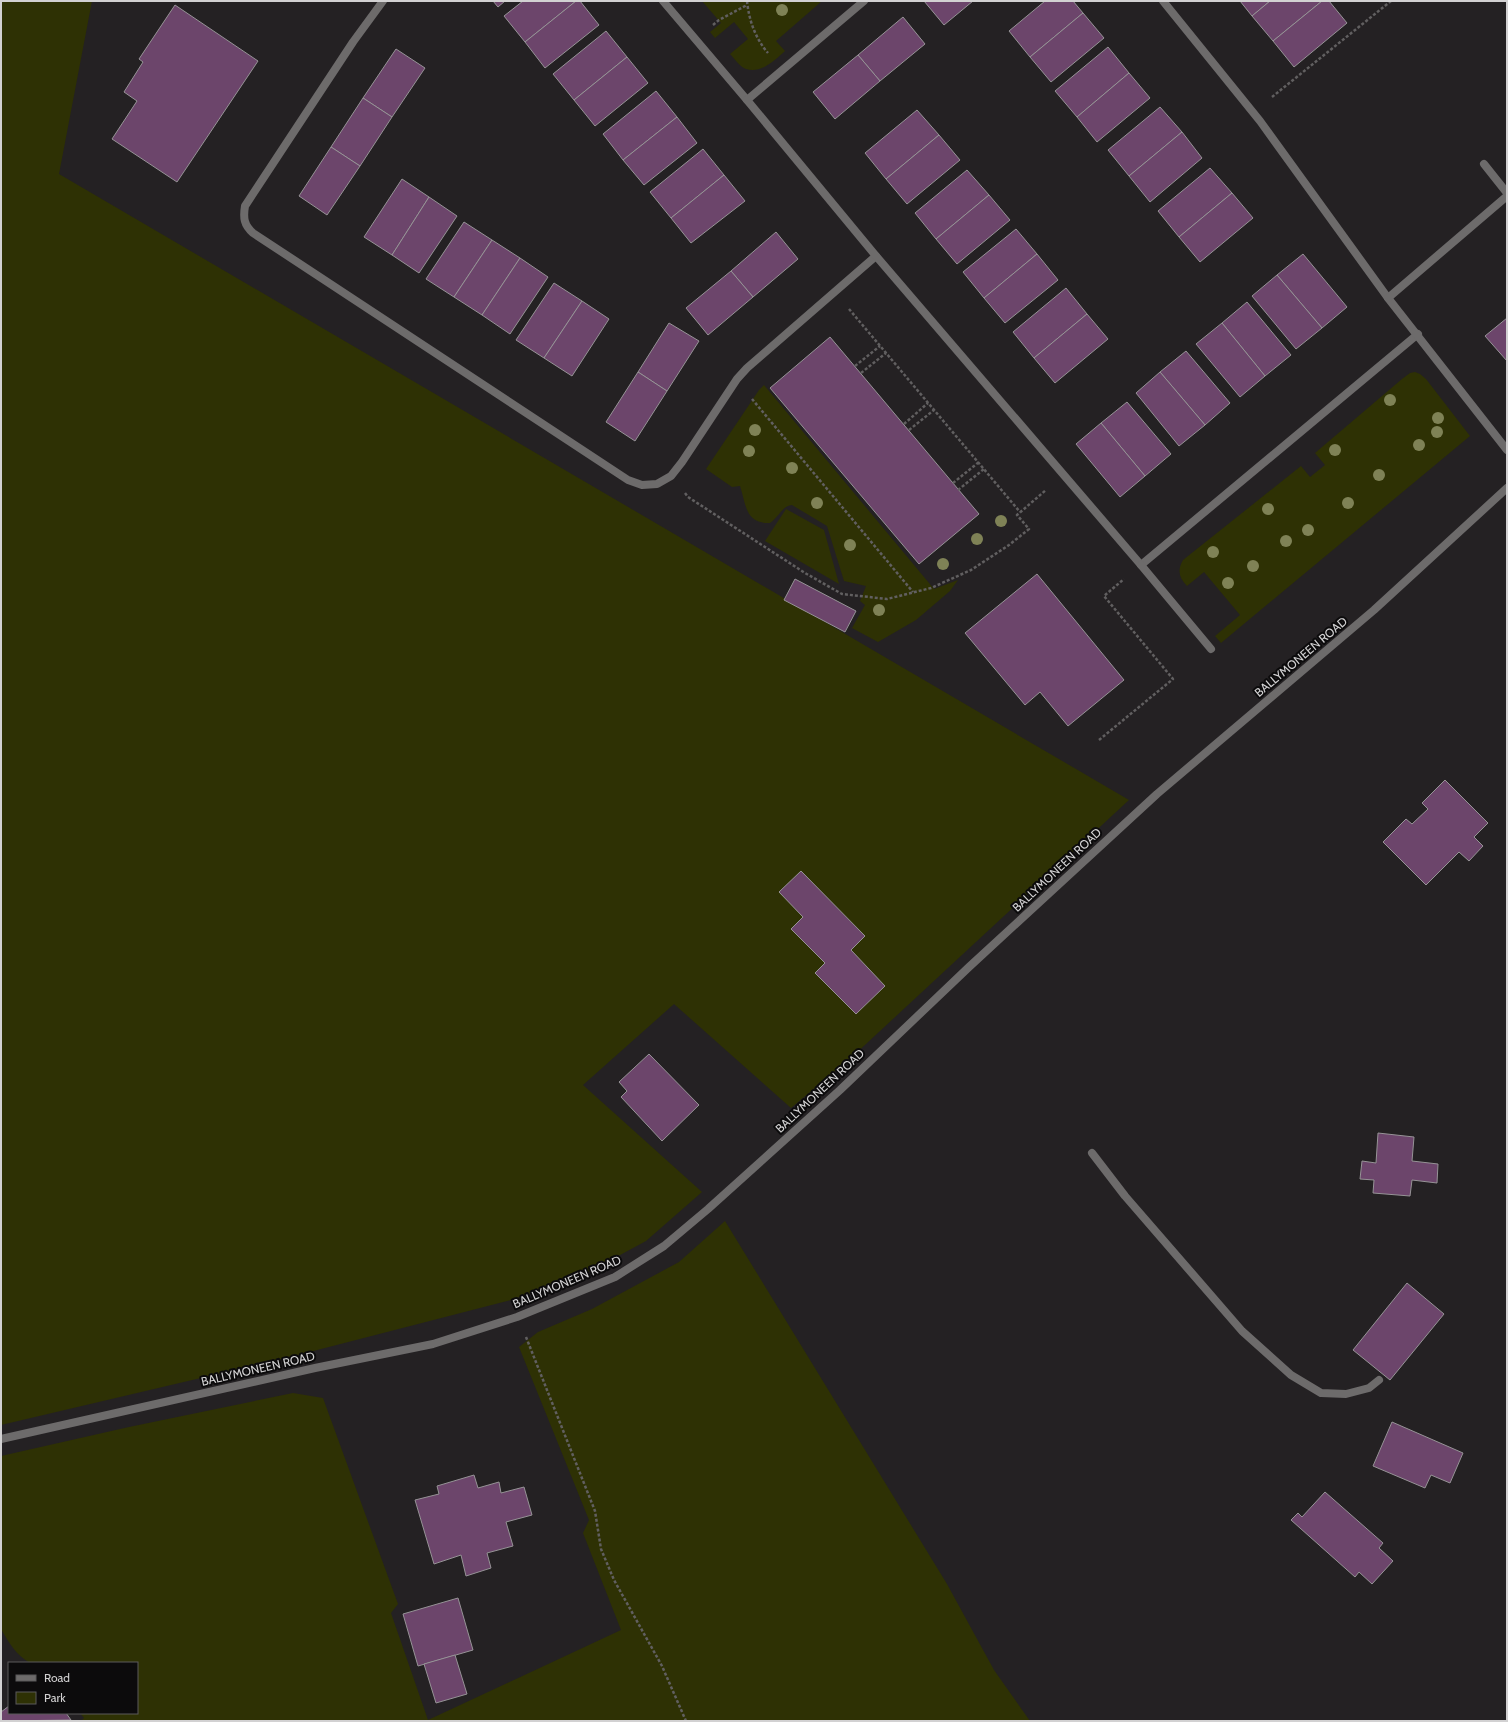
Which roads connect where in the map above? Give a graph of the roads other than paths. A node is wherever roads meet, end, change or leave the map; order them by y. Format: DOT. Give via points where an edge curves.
graph roads {
  1 [pos="383,1"];
  2 [pos="663,1"];
  3 [pos="864,1"];
  4 [pos="1163,1"];
  5 [pos="747,100"];
  6 [pos="1484,164"];
  7 [pos="1507,194"];
  8 [pos="876,256"];
  9 [pos="1388,298"];
  10 [pos="1418,334"];
  11 [pos="1507,450"];
  12 [pos="1507,488"];
  13 [pos="1141,565"];
  14 [pos="1211,649"];
  15 [pos="1092,1153"];
  16 [pos="1379,1380"];
  17 [pos="1,1439"];
  1 -- 8 [label="street" via="245,206 246,226 628,480 642,485 657,484 670,476 746,368"];
  2 -- 5 [label="street"];
  3 -- 5 [label="street"];
  4 -- 9 [label="street" via="1253,112"];
  5 -- 8 [label="street"];
  6 -- 7 [label="street"];
  7 -- 9 [label="street"];
  8 -- 13 [label="street"];
  9 -- 10 [label="street"];
  10 -- 11 [label="street"];
  10 -- 13 [label="street"];
  12 -- 17 [label="street, BALLYMONEEN ROAD" via="1374,610 1157,794 840,1090 708,1209 664,1246 615,1277 517,1317 434,1344 315,1368"];
  13 -- 14 [label="street"];
  15 -- 16 [label="street" via="1125,1196 1242,1331 1291,1375 1321,1393 1346,1394 1370,1388"];
}
